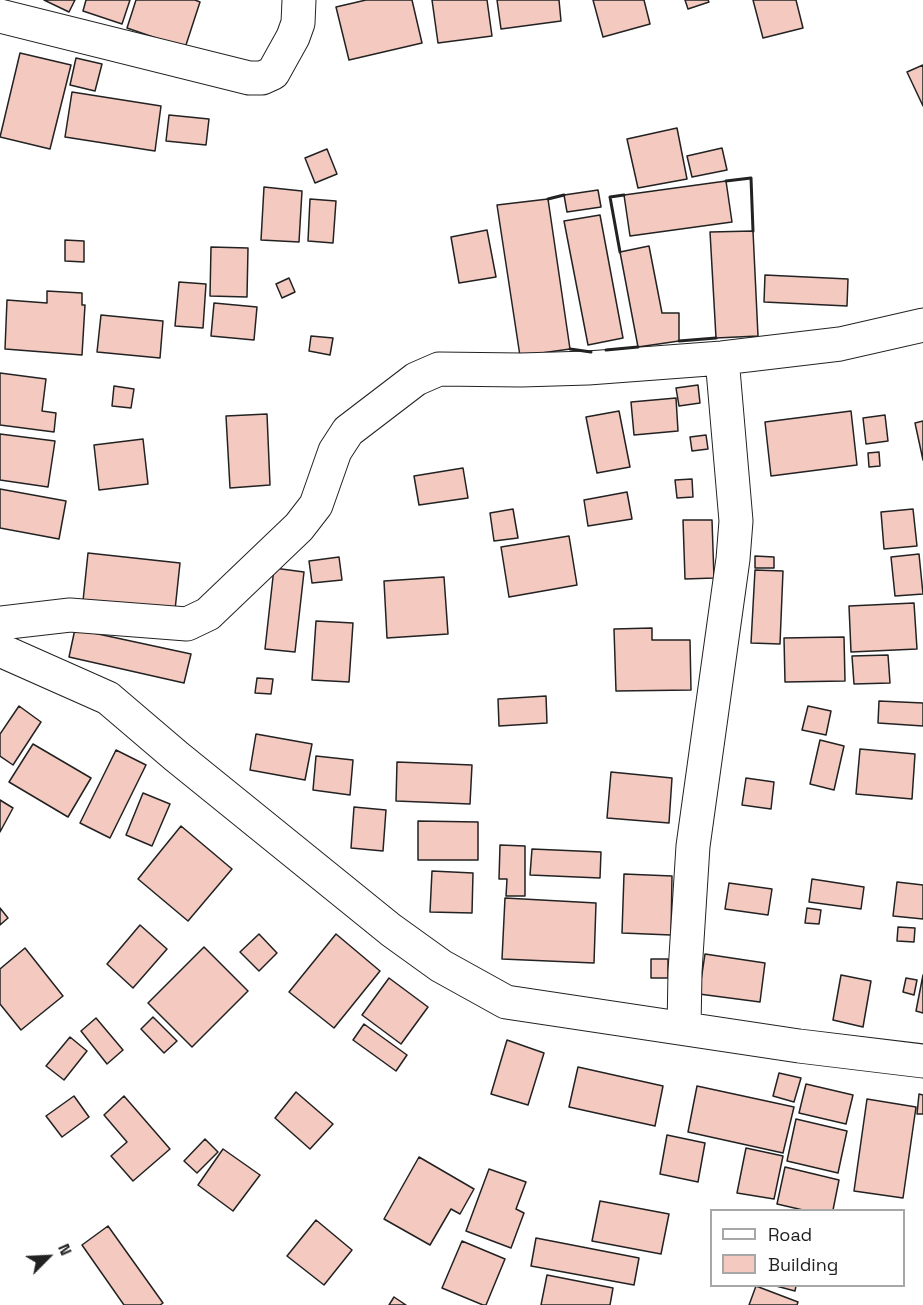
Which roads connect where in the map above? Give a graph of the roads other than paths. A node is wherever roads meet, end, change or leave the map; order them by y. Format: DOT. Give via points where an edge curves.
graph roads {
  1 [pos="299,0"];
  2 [pos="0,15"];
  3 [pos="923,325"];
  4 [pos="722,358"];
  5 [pos="0,623"];
  6 [pos="0,650"];
  7 [pos="684,1028"];
  8 [pos="923,1061"];
  1 -- 2 [label="street" via="293,37 273,73 262,78 249,78"];
  3 -- 4 [label="street" via="840,344"];
  4 -- 5 [label="street" via="588,368 439,369 416,379 348,431 335,451 316,505 300,527 208,614 187,624 70,615"];
  4 -- 7 [label="street" via="736,521 693,846"];
  6 -- 7 [label="street" via="108,698 391,930 441,966 506,1002"];
  7 -- 8 [label="street"];
}
